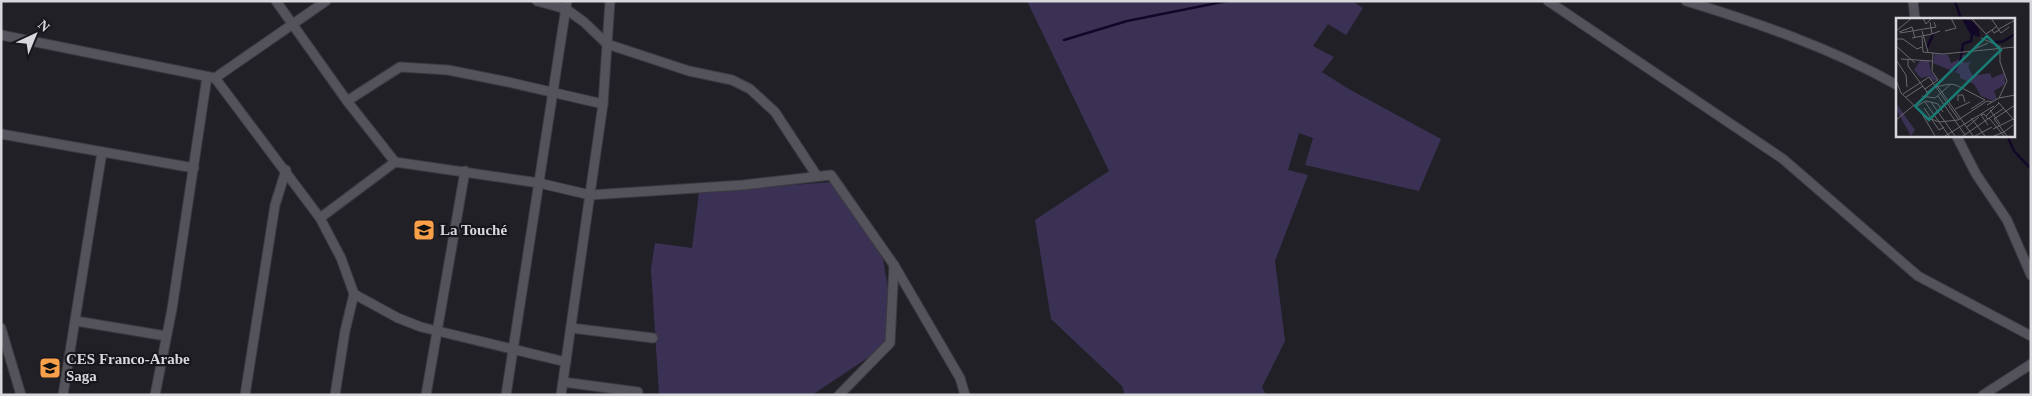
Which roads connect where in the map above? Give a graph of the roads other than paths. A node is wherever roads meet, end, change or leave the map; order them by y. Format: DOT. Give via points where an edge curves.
graph roads {
  1 [pos="276,1"];
  2 [pos="326,1"];
  3 [pos="537,1"];
  4 [pos="610,1"];
  5 [pos="1548,1"];
  6 [pos="1686,1"];
  7 [pos="1914,1"];
  8 [pos="566,5"];
  9 [pos="1915,18"];
  10 [pos="293,24"];
  11 [pos="1,35"];
  12 [pos="607,44"];
  13 [pos="211,77"];
  14 [pos="1896,84"];
  15 [pos="553,92"];
  16 [pos="347,101"];
  17 [pos="603,104"];
  18 [pos="1,134"];
  19 [pos="1957,136"];
  20 [pos="102,152"];
  21 [pos="395,162"];
  22 [pos="194,168"];
  23 [pos="286,170"];
  24 [pos="465,171"];
  25 [pos="817,176"];
  26 [pos="539,183"];
  27 [pos="590,195"];
  28 [pos="320,218"];
  29 [pos="894,265"];
  30 [pos="2031,275"];
  31 [pos="354,294"];
  32 [pos="76,321"];
  33 [pos="1,328"];
  34 [pos="571,328"];
  35 [pos="438,332"];
  36 [pos="166,336"];
  37 [pos="2031,336"];
  38 [pos="653,338"];
  39 [pos="513,349"];
  40 [pos="566,362"];
  41 [pos="2031,364"];
  42 [pos="563,382"];
  43 [pos="638,392"];
  44 [pos="21,395"];
  45 [pos="63,395"];
  46 [pos="155,395"];
  47 [pos="245,395"];
  48 [pos="335,395"];
  49 [pos="426,395"];
  50 [pos="506,395"];
  51 [pos="561,395"];
  52 [pos="839,395"];
  53 [pos="964,395"];
  54 [pos="1983,395"];
  1 -- 10 [label="street"];
  2 -- 10 [label="street"];
  3 -- 8 [label="street"];
  4 -- 12 [label="street"];
  5 -- 37 [label="street" via="1782,159 1918,276"];
  6 -- 14 [label="street" via="1760,24 1869,69"];
  7 -- 9 [label="street"];
  8 -- 12 [label="street"];
  8 -- 15 [label="street"];
  10 -- 13 [label="street"];
  10 -- 16 [label="street"];
  11 -- 13 [label="street"];
  12 -- 17 [label="street"];
  12 -- 25 [label="street" via="689,71 732,80 750,89 775,112"];
  13 -- 22 [label="street"];
  13 -- 23 [label="street"];
  15 -- 16 [label="street" via="442,70 400,67"];
  15 -- 17 [label="street"];
  15 -- 26 [label="street"];
  16 -- 21 [label="street"];
  17 -- 27 [label="street"];
  18 -- 20 [label="street"];
  19 -- 30 [label="street" via="1976,174 2007,220"];
  20 -- 22 [label="street"];
  20 -- 32 [label="street"];
  21 -- 24 [label="street"];
  21 -- 28 [label="street"];
  22 -- 36 [label="street"];
  23 -- 28 [label="street"];
  23 -- 47 [label="street" via="275,205"];
  24 -- 26 [label="street"];
  24 -- 35 [label="street"];
  25 -- 27 [label="street" via="743,185"];
  25 -- 29 [label="street" via="831,175"];
  26 -- 27 [label="street"];
  26 -- 39 [label="street"];
  27 -- 34 [label="street"];
  28 -- 31 [label="street" via="341,258"];
  29 -- 52 [label="street" via="890,343"];
  29 -- 53 [label="street" via="960,378"];
  31 -- 35 [label="street" via="406,322"];
  31 -- 48 [label="street"];
  32 -- 36 [label="street"];
  32 -- 45 [label="street"];
  33 -- 44 [label="street"];
  34 -- 38 [label="street"];
  34 -- 40 [label="street"];
  35 -- 39 [label="street"];
  35 -- 49 [label="street"];
  36 -- 46 [label="street"];
  39 -- 40 [label="street"];
  39 -- 50 [label="street"];
  40 -- 42 [label="street"];
  41 -- 54 [label="street"];
  42 -- 43 [label="street"];
  42 -- 51 [label="street"];
}
